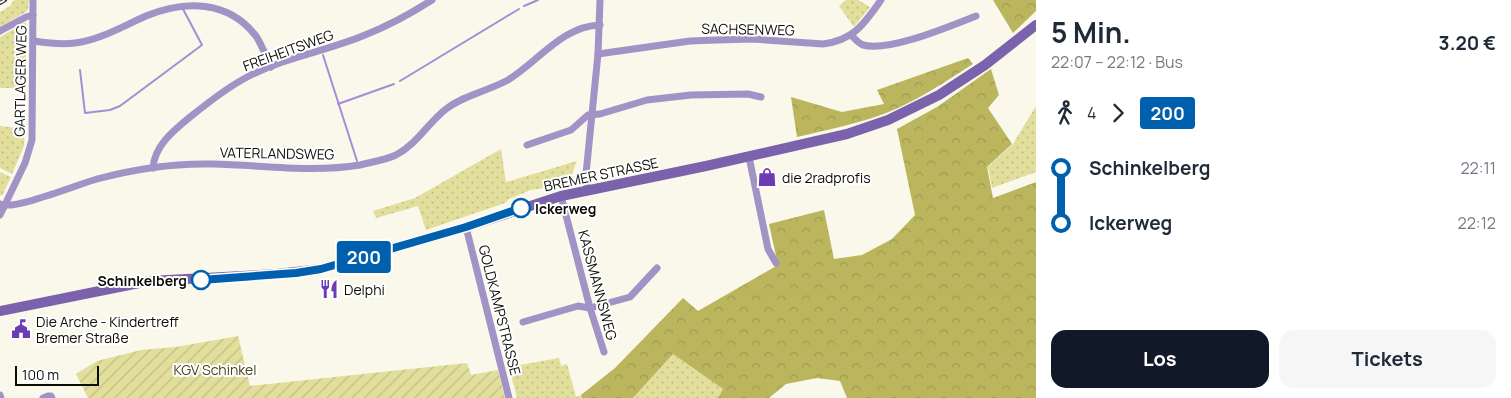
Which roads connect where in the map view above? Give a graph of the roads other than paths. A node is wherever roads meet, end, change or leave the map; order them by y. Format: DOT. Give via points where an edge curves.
graph roads {
  1 [pos="33,0"];
  2 [pos="432,0"];
  3 [pos="600,0"];
  4 [pos="881,0"];
  5 [pos="33,15"];
  6 [pos="976,16"];
  7 [pos="600,25"];
  8 [pos="1036,25"];
  9 [pos="0,31"];
  10 [pos="851,35"];
  11 [pos="34,41"];
  12 [pos="598,54"];
  13 [pos="271,67"];
  14 [pos="761,97"];
  15 [pos="592,115"];
  16 [pos="527,145"];
  17 [pos="749,156"];
  18 [pos="153,168"];
  19 [pos="587,190"];
  20 [pos="561,196"];
  21 [pos="2,205"];
  22 [pos="0,215"];
  23 [pos="466,227"];
  24 [pos="776,263"];
  25 [pos="658,268"];
  26 [pos="590,308"];
  27 [pos="0,311"];
  28 [pos="523,322"];
  29 [pos="604,352"];
  30 [pos="43,398"];
  31 [pos="52,398"];
  32 [pos="509,398"];
  1 -- 5 [label="street, GARTLAGER WEG"];
  2 -- 13 [label="street, FREIHEITSWEG" via="400,20 362,37"];
  3 -- 7 [label="street"];
  4 -- 10 [label="street, SACHSENWEG" via="860,29"];
  5 -- 9 [label="street"];
  5 -- 11 [label="street, GARTLAGER WEG"];
  6 -- 10 [label="street" via="932,33 888,44 865,45"];
  7 -- 12 [label="street"];
  7 -- 18 [label="street, VATERLANDSWEG" via="570,32 523,70 450,106 414,142 386,159 314,169 211,164"];
  8 -- 17 [label="main road, BREMER STRASSE" via="939,96 888,120 847,134"];
  10 -- 12 [label="street, SACHSENWEG" via="823,44 753,39 699,41"];
  11 -- 13 [label="street" via="76,43 174,7 204,5 240,19 258,39"];
  11 -- 21 [label="street, GARTLAGER WEG" via="32,140 25,163"];
  12 -- 15 [label="street"];
  13 -- 18 [label="street, FREIHEITSWEG" via="236,83 176,128 155,157"];
  14 -- 15 [label="street" via="748,94 677,95"];
  15 -- 16 [label="street" via="571,130"];
  15 -- 19 [label="street"];
  17 -- 19 [label="main road, BREMER STRASSE"];
  17 -- 24 [label="street" via="768,249"];
  18 -- 21 [label="street, VATERLANDSWEG" via="110,175 18,205"];
  19 -- 20 [label="main road, BREMER STRASSE"];
  20 -- 23 [label="main road, BREMER STRASSE"];
  20 -- 26 [label="street, KASSMANNSWEG"];
  21 -- 22 [label="street, GARTLAGER WEG"];
  23 -- 27 [label="main road, BREMER STRASSE" via="321,269 149,281"];
  23 -- 32 [label="street, GOLDKAMPSTRASSE"];
  25 -- 26 [label="street" via="630,297"];
  26 -- 28 [label="street" via="578,306"];
  26 -- 29 [label="street, KASSMANNSWEG"];
  30 -- 31 [label="street"];
}
